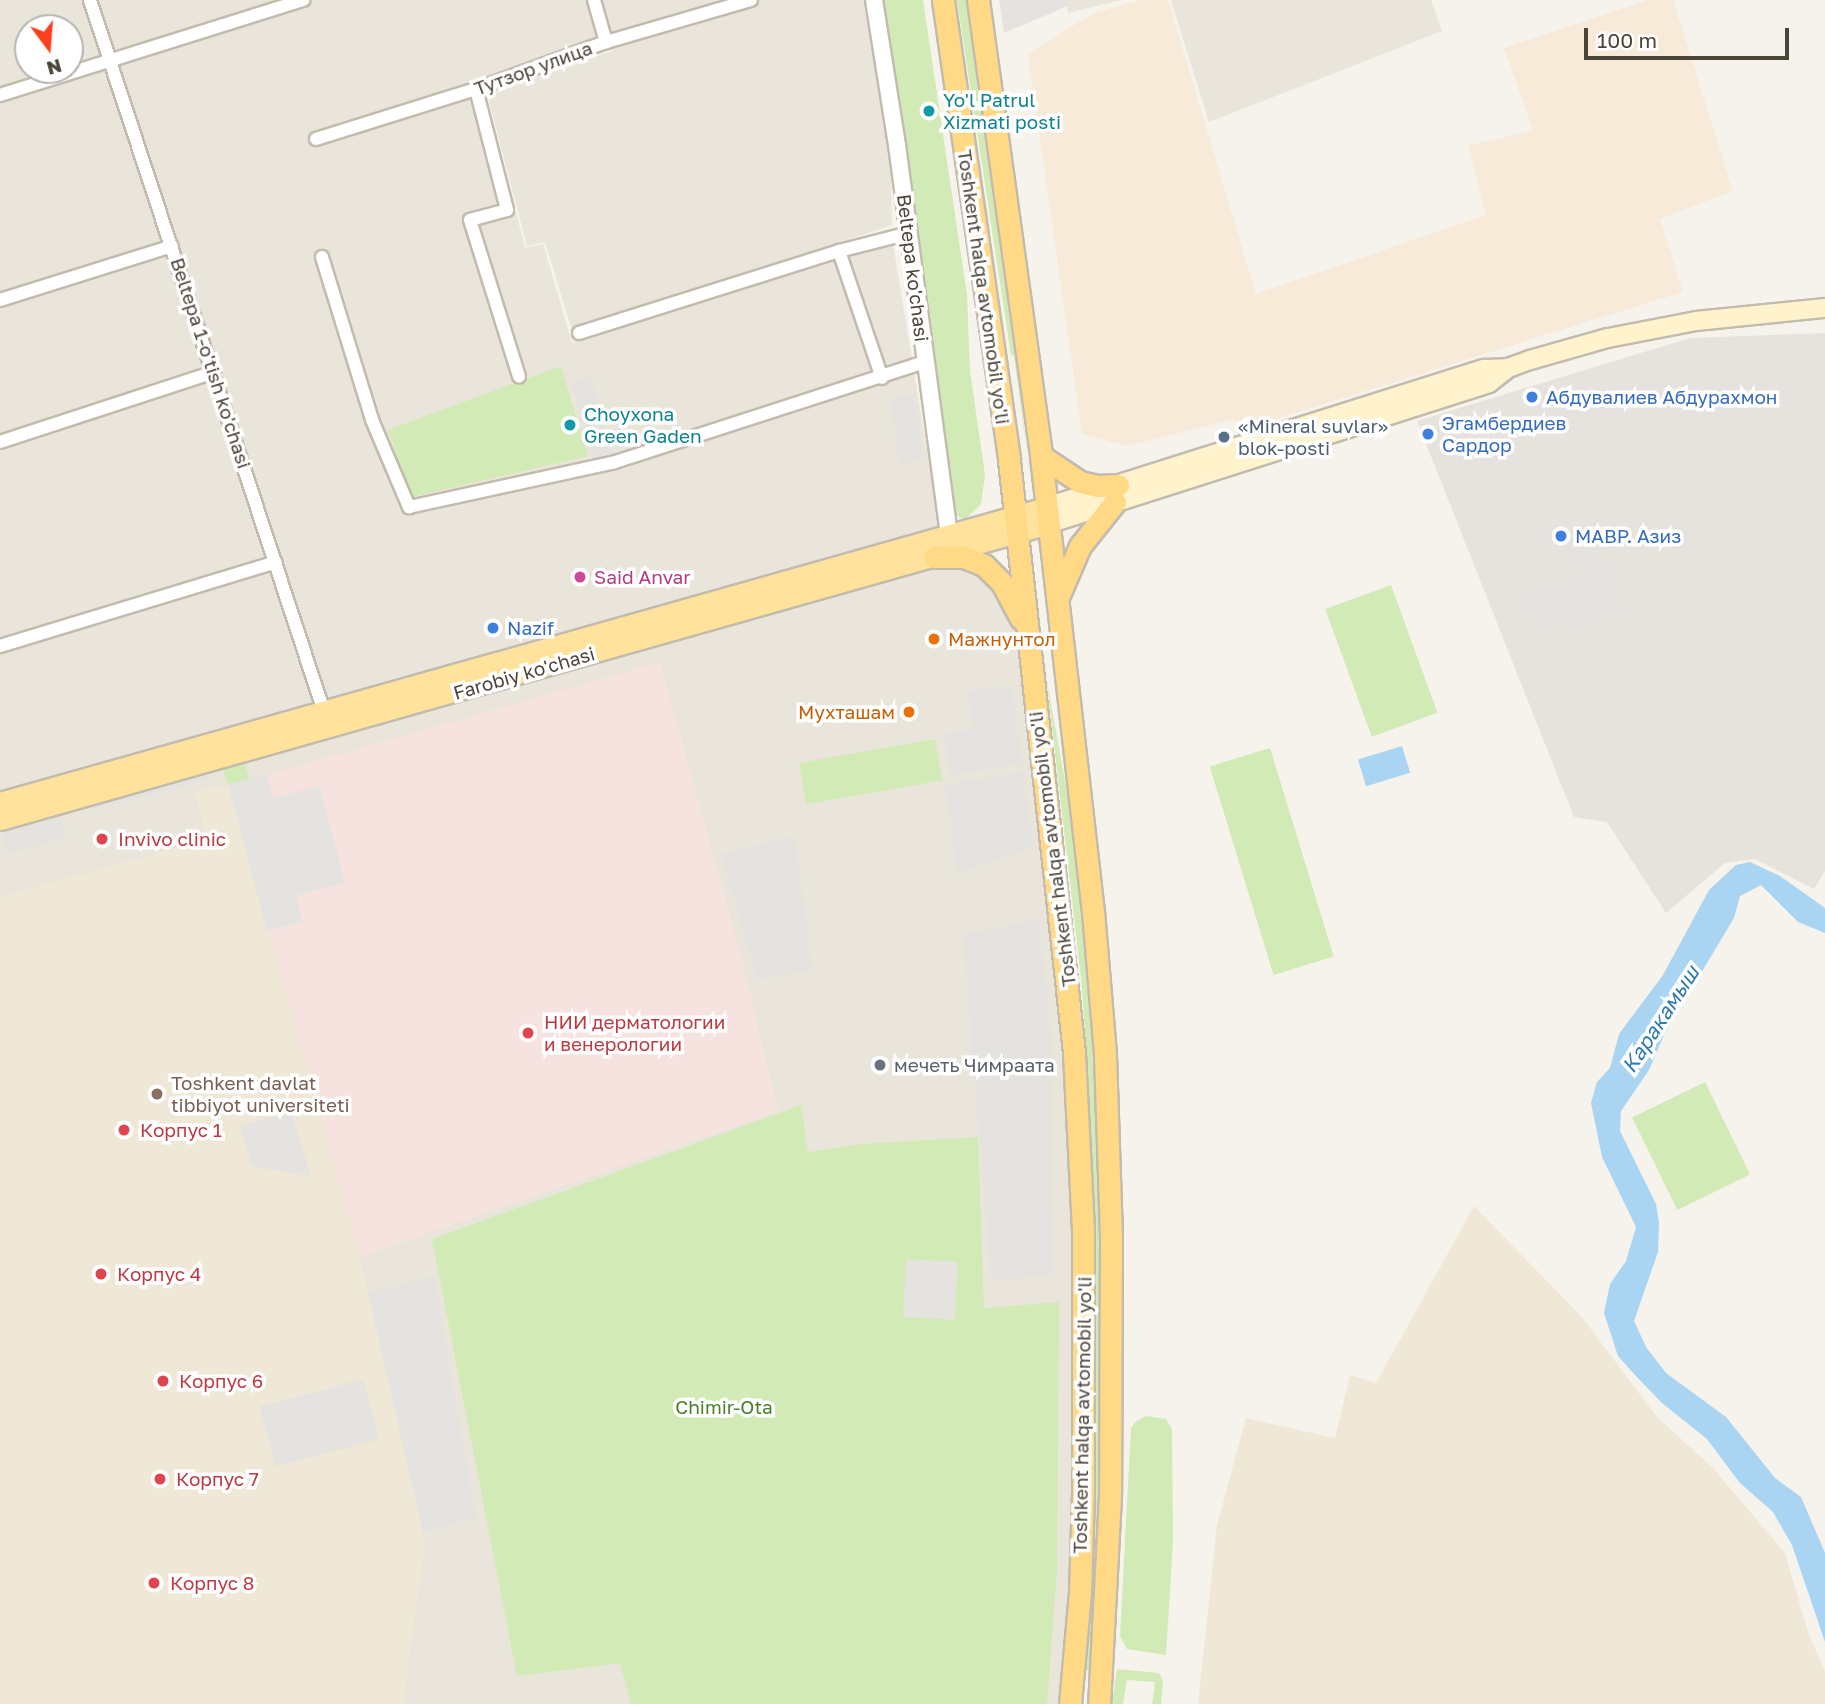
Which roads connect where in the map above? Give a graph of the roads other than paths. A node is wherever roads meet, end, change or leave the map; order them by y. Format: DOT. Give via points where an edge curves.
graph roads {
  1 [pos="90,0"];
  2 [pos="303,0"];
  3 [pos="594,0"];
  4 [pos="751,0"];
  5 [pos="874,0"];
  6 [pos="943,0"];
  7 [pos="978,0"];
  8 [pos="606,42"];
  9 [pos="109,61"];
  10 [pos="476,89"];
  11 [pos="0,95"];
  12 [pos="316,139"];
  13 [pos="909,233"];
  14 [pos="172,246"];
  15 [pos="839,251"];
  16 [pos="322,257"];
  17 [pos="0,300"];
  18 [pos="1825,308"];
  19 [pos="579,333"];
  20 [pos="925,362"];
  21 [pos="214,372"];
  22 [pos="519,376"];
  23 [pos="882,378"];
  24 [pos="0,442"];
  25 [pos="1041,456"];
  26 [pos="1116,493"];
  27 [pos="1047,515"];
  28 [pos="1016,524"];
  29 [pos="949,536"];
  30 [pos="934,557"];
  31 [pos="276,562"];
  32 [pos="1056,602"];
  33 [pos="1027,631"];
  34 [pos="0,646"];
  35 [pos="327,720"];
  36 [pos="0,802"];
  37 [pos="0,820"];
  38 [pos="1070,1698"];
  39 [pos="1100,1699"];
  1 -- 9 [label="street, Beltepa 1-o'tish ko'chasi"];
  2 -- 9 [label="street"];
  3 -- 8 [label="street"];
  4 -- 8 [label="street, Тутзор улица"];
  5 -- 13 [label="street, Beltepa ko'chasi"];
  6 -- 28 [label="highway, Toshkent halqa avtomobil yo'li"];
  7 -- 25 [label="highway, Toshkent halqa avtomobil yo'li"];
  8 -- 10 [label="street, Тутзор улица"];
  9 -- 11 [label="street"];
  9 -- 14 [label="street, Beltepa 1-o'tish ko'chasi"];
  10 -- 12 [label="street, Тутзор улица"];
  10 -- 22 [label="street" via="507,210 470,220"];
  13 -- 15 [label="street"];
  13 -- 20 [label="street, Beltepa ko'chasi"];
  14 -- 17 [label="street"];
  14 -- 21 [label="street, Beltepa 1-o'tish ko'chasi"];
  15 -- 19 [label="street"];
  15 -- 23 [label="street"];
  16 -- 23 [label="street" via="372,420 409,507 615,462"];
  18 -- 26 [label="main road" via="1608,338 1508,368 1489,383"];
  20 -- 23 [label="street"];
  20 -- 29 [label="street, Beltepa ko'chasi"];
  21 -- 24 [label="street"];
  21 -- 31 [label="street, Beltepa 1-o'tish ko'chasi"];
  25 -- 26 [label="highway" via="1080,482"];
  25 -- 27 [label="highway, Toshkent halqa avtomobil yo'li"];
  26 -- 27 [label="main road"];
  26 -- 32 [label="highway" via="1080,546"];
  27 -- 28 [label="main road, Farobiy ko'chasi"];
  27 -- 32 [label="highway, Toshkent halqa avtomobil yo'li"];
  28 -- 29 [label="main road, Farobiy ko'chasi"];
  28 -- 30 [label="main road, Farobiy ko'chasi"];
  28 -- 33 [label="highway, Toshkent halqa avtomobil yo'li"];
  29 -- 35 [label="main road, Farobiy ko'chasi"];
  30 -- 33 [label="highway" via="974,559 989,569 1008,592"];
  30 -- 35 [label="main road, Farobiy ko'chasi"];
  31 -- 34 [label="street"];
  31 -- 35 [label="street, Beltepa 1-o'tish ko'chasi"];
  32 -- 39 [label="highway, Toshkent halqa avtomobil yo'li" via="1093,911 1109,1115 1110,1496"];
  33 -- 38 [label="highway, Toshkent halqa avtomobil yo'li" via="1068,980 1082,1171 1083,1492"];
  35 -- 36 [label="main road, Farobiy ko'chasi"];
  35 -- 37 [label="main road, Farobiy ko'chasi"];
  38 -- 39 [label="highway"];
}
